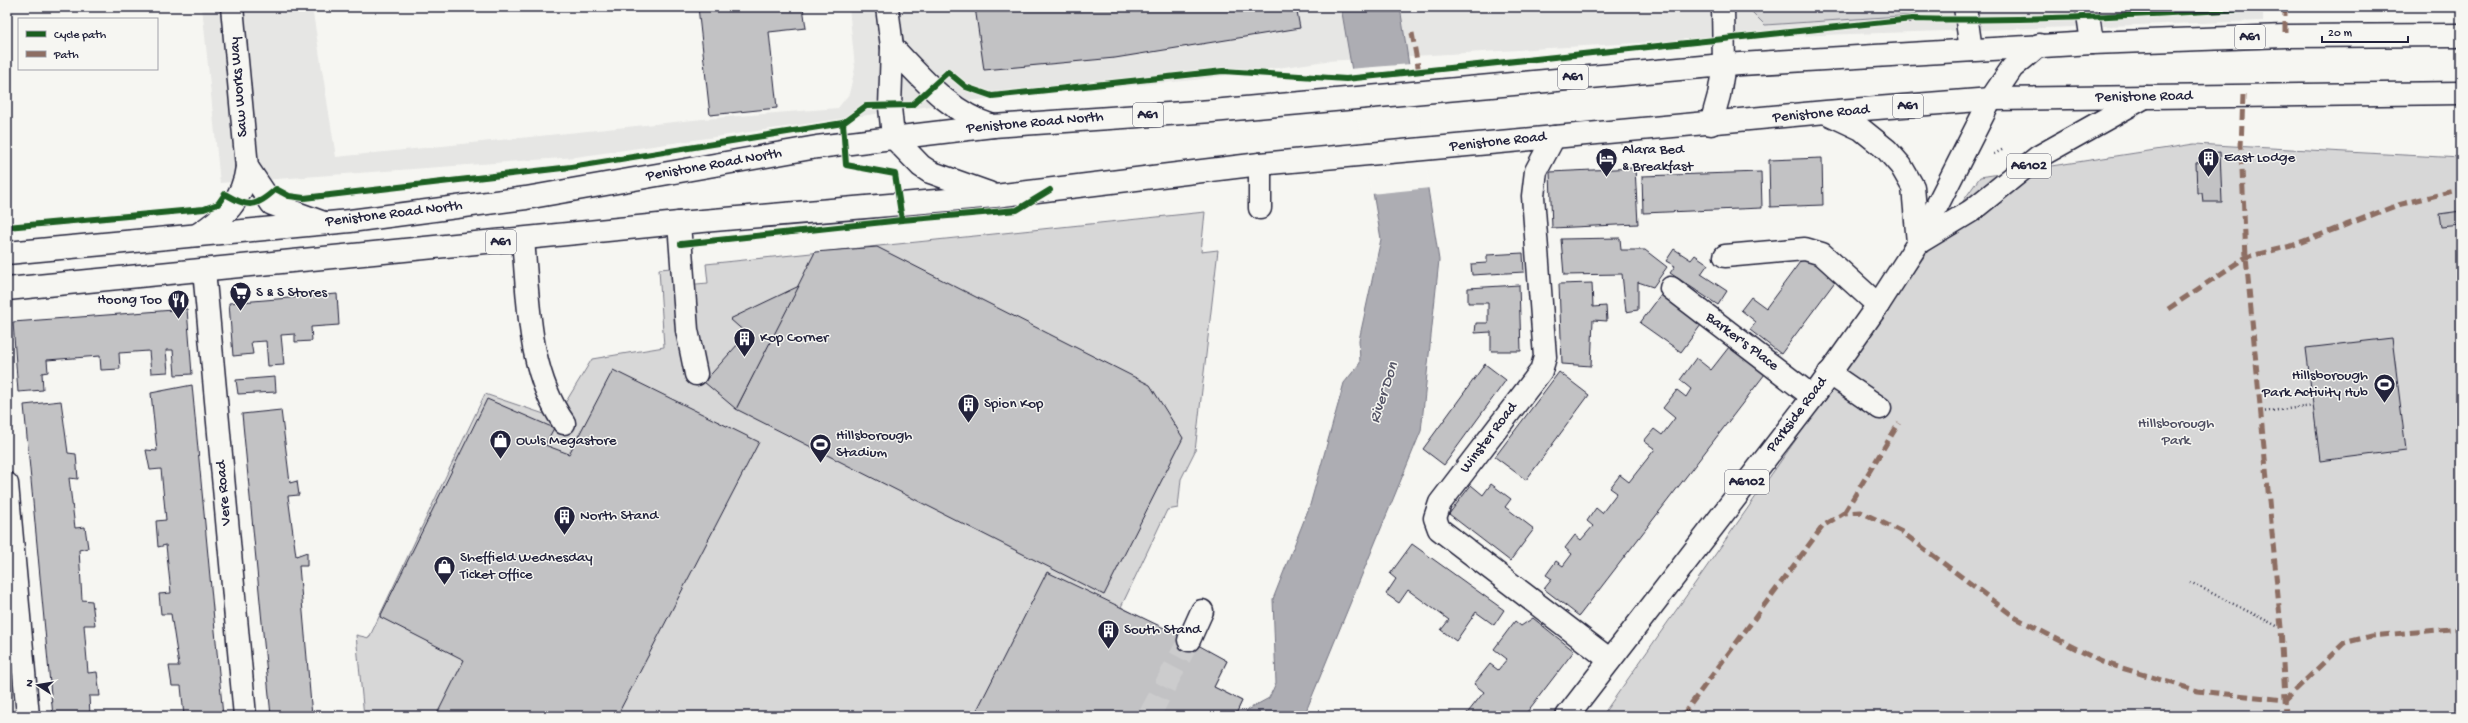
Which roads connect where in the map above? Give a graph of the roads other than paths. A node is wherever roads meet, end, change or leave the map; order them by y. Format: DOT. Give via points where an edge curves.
graph roads {
  1 [pos="232,7"];
  2 [pos="887,7"];
  3 [pos="1723,7"];
  4 [pos="1965,7"];
  5 [pos="2087,7"];
  6 [pos="2461,35"];
  7 [pos="2092,43"];
  8 [pos="2039,45"];
  9 [pos="892,47"];
  10 [pos="1971,50"];
  11 [pos="1724,64"];
  12 [pos="2461,92"];
  13 [pos="2145,97"];
  14 [pos="1991,99"];
  15 [pos="1826,112"];
  16 [pos="1711,124"];
  17 [pos="993,126"];
  18 [pos="893,137"];
  19 [pos="1554,137"];
  20 [pos="1260,164"];
  21 [pos="247,167"];
  22 [pos="995,196"];
  23 [pos="1260,208"];
  24 [pos="324,223"];
  25 [pos="680,223"];
  26 [pos="197,235"];
  27 [pos="523,240"];
  28 [pos="1918,243"];
  29 [pos="7,253"];
  30 [pos="1725,256"];
  31 [pos="204,270"];
  32 [pos="1671,288"];
  33 [pos="7,289"];
  34 [pos="1878,305"];
  35 [pos="1829,373"];
  36 [pos="696,374"];
  37 [pos="1813,397"];
  38 [pos="1880,408"];
  39 [pos="564,423"];
  40 [pos="7,484"];
  41 [pos="1202,611"];
  42 [pos="1189,640"];
  43 [pos="1610,660"];
  44 [pos="28,716"];
  45 [pos="245,716"];
  46 [pos="1567,716"];
  1 -- 21 [label="main road, Saw Works Way"];
  2 -- 9 [label="main road"];
  3 -- 11 [label="main road"];
  4 -- 10 [label="main road"];
  5 -- 7 [label="main road"];
  6 -- 7 [label="main road, A61" via="2285,36"];
  7 -- 8 [label="main road, A61"];
  8 -- 10 [label="main road, A61"];
  8 -- 14 [label="main road, Parkside Road" via="2012,68"];
  9 -- 17 [label="main road" via="930,89 974,120"];
  9 -- 18 [label="main road" via="890,107"];
  10 -- 11 [label="main road, A61"];
  11 -- 16 [label="main road"];
  11 -- 17 [label="main road, Penistone Road North / A61" via="1304,102"];
  12 -- 13 [label="main road, Penistone Road / A61"];
  13 -- 14 [label="main road, Penistone Road / A61"];
  13 -- 28 [label="main road, Parkside Road / A6102" via="2038,157 1971,211"];
  14 -- 15 [label="main road, Penistone Road / A61"];
  14 -- 28 [label="main road, Parkside Road / A6102"];
  15 -- 16 [label="main road, Penistone Road / A61"];
  15 -- 28 [label="main road" via="1861,129 1887,150 1901,166 1913,187"];
  16 -- 19 [label="main road, Penistone Road / A61"];
  17 -- 18 [label="main road, Penistone Road North / A61"];
  18 -- 22 [label="main road" via="930,172"];
  18 -- 24 [label="main road, Penistone Road North / A61" via="809,148 526,198"];
  19 -- 20 [label="main road, Penistone Road / A61"];
  19 -- 43 [label="main road, Winster Road" via="1536,171 1533,196 1545,357 1541,371 1440,502 1435,518 1439,529"];
  20 -- 22 [label="main road, Penistone Road / A61"];
  20 -- 23 [label="main road"];
  21 -- 24 [label="main road, Saw Works Way" via="272,204"];
  21 -- 26 [label="main road, Saw Works Way" via="245,183 232,206 220,221"];
  22 -- 25 [label="main road, A61"];
  24 -- 26 [label="main road, Penistone Road North / A61"];
  25 -- 27 [label="main road, A61"];
  25 -- 36 [label="main road" via="687,330"];
  26 -- 29 [label="main road, Penistone Road North / A61"];
  27 -- 31 [label="main road, A61"];
  27 -- 39 [label="main road" via="534,357 545,391"];
  28 -- 34 [label="main road, Parkside Road / A6102"];
  30 -- 34 [label="main road" via="1805,249 1822,254"];
  31 -- 33 [label="main road, A61"];
  31 -- 45 [label="main road, Vere Road"];
  32 -- 37 [label="main road, Barker's Place"];
  34 -- 35 [label="main road, Parkside Road / A6102"];
  35 -- 37 [label="main road, Parkside Road / A6102"];
  35 -- 38 [label="main road"];
  37 -- 43 [label="main road, Parkside Road / A6102"];
  40 -- 44 [label="main road"];
  41 -- 42 [label="main road"];
  43 -- 46 [label="main road, Parkside Road / A6102"];
}
